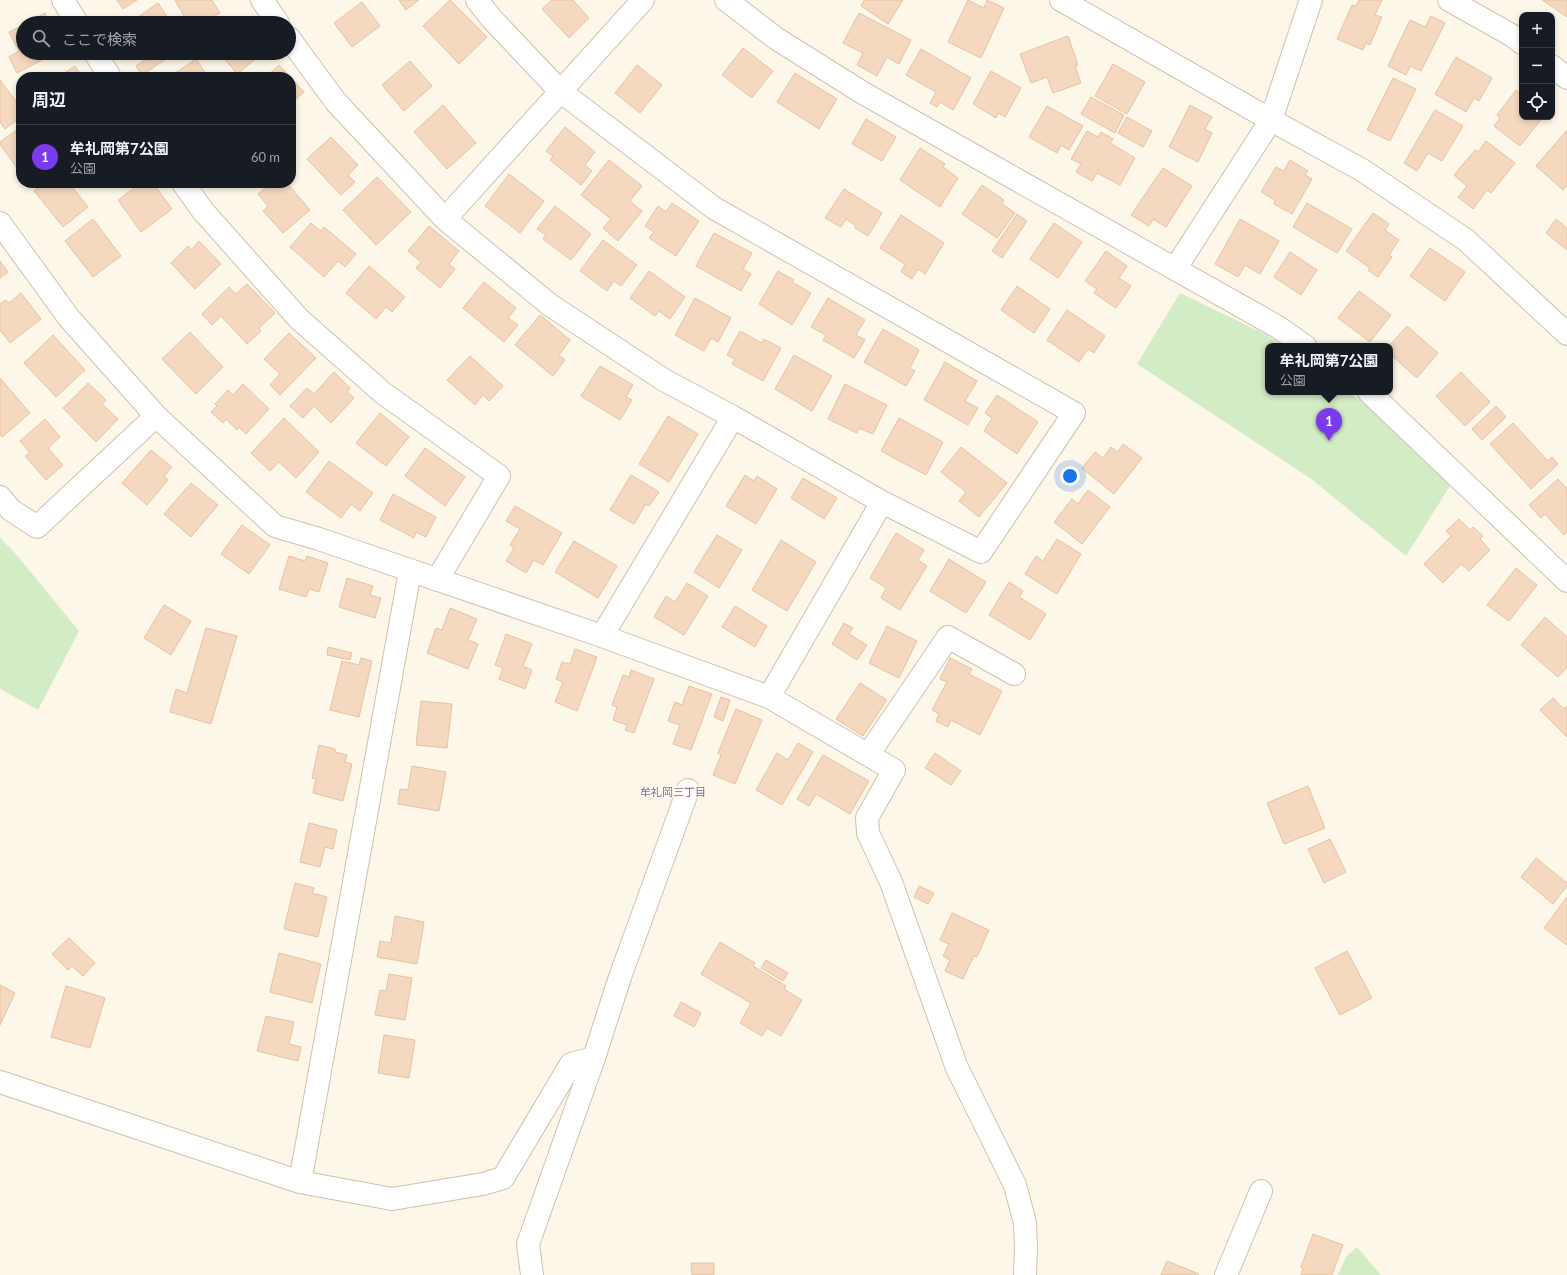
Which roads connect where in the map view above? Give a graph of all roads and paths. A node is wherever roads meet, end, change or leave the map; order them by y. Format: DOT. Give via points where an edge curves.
graph roads {
  1 [pos="63,0"];
  2 [pos="262,0"];
  3 [pos="477,0"];
  4 [pos="643,0"];
  5 [pos="726,0"];
  6 [pos="1061,0"];
  7 [pos="1311,0"];
  8 [pos="1449,0"];
  9 [pos="73,16"];
  10 [pos="273,16"];
  11 [pos="1519,40"];
  12 [pos="296,48"];
  13 [pos="99,60"];
  14 [pos="1555,68"];
  15 [pos="107,72"];
  16 [pos="1567,78"];
  17 [pos="560,91"];
  18 [pos="1271,120"];
  19 [pos="187,188"];
  20 [pos="445,218"];
  21 [pos="0,223"];
  22 [pos="1175,269"];
  23 [pos="1567,334"];
  24 [pos="1300,343"];
  25 [pos="1372,395"];
  26 [pos="156,416"];
  27 [pos="733,417"];
  28 [pos="0,497"];
  29 [pos="882,502"];
  30 [pos="410,570"];
  31 [pos="437,580"];
  32 [pos="1567,581"];
  33 [pos="602,636"];
  34 [pos="1014,674"];
  35 [pos="770,697"];
  36 [pos="868,755"];
  37 [pos="688,790"];
  38 [pos="594,1058"];
  39 [pos="0,1082"];
  40 [pos="300,1182"];
  41 [pos="1261,1191"];
  42 [pos="532,1275"];
  43 [pos="1025,1275"];
  44 [pos="1226,1275"];
  1 -- 9 [label="street"];
  2 -- 10 [label="street"];
  3 -- 17 [label="street"];
  4 -- 17 [label="street"];
  5 -- 22 [label="street" via="777,39 863,93"];
  6 -- 18 [label="street"];
  7 -- 18 [label="street"];
  8 -- 11 [label="street"];
  12 -- 20 [label="street" via="336,102"];
  13 -- 15 [label="street"];
  14 -- 16 [label="street"];
  17 -- 20 [label="street"];
  17 -- 29 [label="street" via="714,208 1074,413 981,552"];
  18 -- 22 [label="street"];
  18 -- 23 [label="street" via="1362,170 1466,240"];
  19 -- 31 [label="street" via="203,211 299,319 383,393 499,476"];
  20 -- 27 [label="street" via="550,305 664,380"];
  21 -- 26 [label="street" via="69,318"];
  22 -- 24 [label="street" via="1278,327"];
  25 -- 32 [label="street"];
  26 -- 28 [label="street" via="37,527 11,510"];
  26 -- 30 [label="street" via="275,526"];
  27 -- 29 [label="street"];
  27 -- 33 [label="street"];
  29 -- 35 [label="street"];
  30 -- 31 [label="street"];
  30 -- 40 [label="street"];
  31 -- 33 [label="street"];
  33 -- 35 [label="street"];
  34 -- 36 [label="street" via="948,637"];
  35 -- 36 [label="street"];
  36 -- 43 [label="street" via="894,770 867,818 868,833 891,882 957,1068 1015,1186 1025,1223"];
  37 -- 38 [label="street" via="620,977"];
  38 -- 40 [label="street" via="571,1064 503,1178 483,1184 392,1199"];
  38 -- 42 [label="street" via="528,1244"];
  39 -- 40 [label="street"];
  41 -- 44 [label="street"];
}
